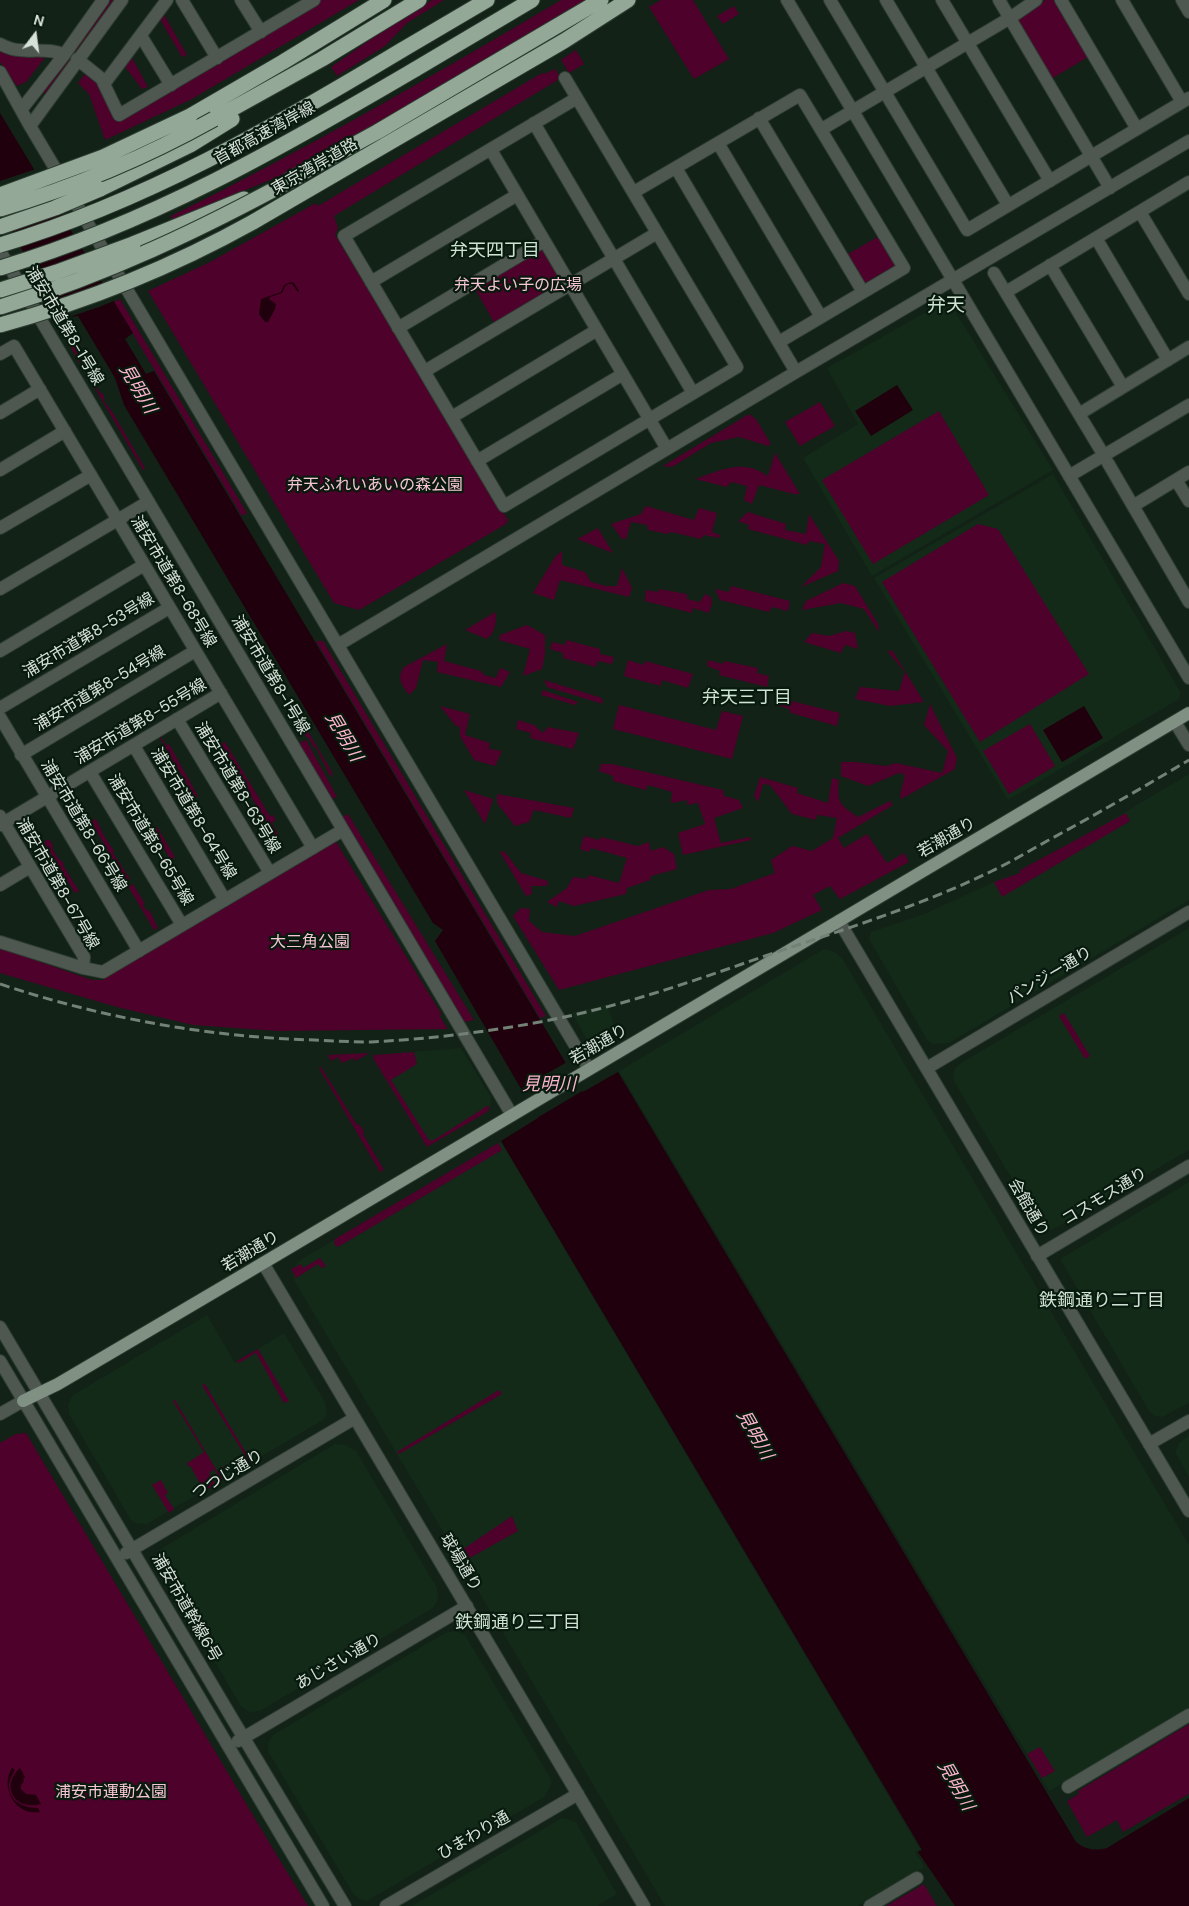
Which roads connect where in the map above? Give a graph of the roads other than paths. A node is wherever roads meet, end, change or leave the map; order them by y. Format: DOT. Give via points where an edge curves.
graph roads {
  1 [pos="104,0"];
  2 [pos="122,0"];
  3 [pos="167,0"];
  4 [pos="182,0"];
  5 [pos="241,0"];
  6 [pos="384,0"];
  7 [pos="419,0"];
  8 [pos="487,0"];
  9 [pos="532,0"];
  10 [pos="601,0"];
  11 [pos="628,0"];
  12 [pos="787,0"];
  13 [pos="830,0"];
  14 [pos="886,0"];
  15 [pos="942,0"];
  16 [pos="999,0"];
  17 [pos="1036,0"];
  18 [pos="1061,0"];
  19 [pos="1122,0"];
  20 [pos="1182,0"];
  21 [pos="306,2"];
  22 [pos="1189,12"];
  23 [pos="1010,18"];
  24 [pos="261,32"];
  25 [pos="141,36"];
  26 [pos="968,42"];
  27 [pos="0,44"];
  28 [pos="64,56"];
  29 [pos="217,58"];
  30 [pos="77,59"];
  31 [pos="926,68"];
  32 [pos="0,72"];
  33 [pos="565,78"];
  34 [pos="104,84"];
  35 [pos="171,85"];
  36 [pos="884,92"];
  37 [pos="577,98"];
  38 [pos="1186,100"];
  39 [pos="21,110"];
  40 [pos="852,112"];
  41 [pos="759,118"];
  42 [pos="534,123"];
  43 [pos="217,124"];
  44 [pos="30,126"];
  45 [pos="1137,129"];
  46 [pos="822,130"];
  47 [pos="1189,141"];
  48 [pos="718,143"];
  49 [pos="491,150"];
  50 [pos="1091,156"];
  51 [pos="676,168"];
  52 [pos="300,176"];
  53 [pos="1050,181"];
  54 [pos="1188,187"];
  55 [pos="1110,188"];
  56 [pos="634,192"];
  57 [pos="0,195"];
  58 [pos="518,196"];
  59 [pos="1008,205"];
  60 [pos="0,210"];
  61 [pos="1140,212"];
  62 [pos="0,226"];
  63 [pos="657,233"];
  64 [pos="1096,238"];
  65 [pos="544,241"];
  66 [pos="0,245"];
  67 [pos="0,251"];
  68 [pos="614,259"];
  69 [pos="1050,265"];
  70 [pos="0,268"];
  71 [pos="994,273"];
  72 [pos="953,280"];
  73 [pos="371,282"];
  74 [pos="571,284"];
  75 [pos="0,290"];
  76 [pos="863,292"];
  77 [pos="1006,292"];
  78 [pos="1189,294"];
  79 [pos="0,307"];
  80 [pos="821,317"];
  81 [pos="0,325"];
  82 [pos="398,328"];
  83 [pos="597,330"];
  84 [pos="779,342"];
  85 [pos="1189,347"];
  86 [pos="0,354"];
  87 [pos="1168,360"];
  88 [pos="425,372"];
  89 [pos="796,372"];
  90 [pos="623,374"];
  91 [pos="1123,387"];
  92 [pos="40,389"];
  93 [pos="693,392"];
  94 [pos="1189,405"];
  95 [pos="0,412"];
  96 [pos="1079,414"];
  97 [pos="452,417"];
  98 [pos="650,419"];
  99 [pos="65,431"];
  100 [pos="667,449"];
  101 [pos="1100,449"];
  102 [pos="477,461"];
  103 [pos="1108,463"];
  104 [pos="0,470"];
  105 [pos="1189,472"];
  106 [pos="91,475"];
  107 [pos="1070,476"];
  108 [pos="1176,480"];
  109 [pos="1189,501"];
  110 [pos="148,502"];
  111 [pos="1133,506"];
  112 [pos="117,520"];
  113 [pos="0,528"];
  114 [pos="144,565"];
  115 [pos="0,589"];
  116 [pos="1189,602"];
  117 [pos="170,608"];
  118 [pos="338,645"];
  119 [pos="0,651"];
  120 [pos="195,651"];
  121 [pos="1189,678"];
  122 [pos="221,694"];
  123 [pos="0,708"];
  124 [pos="1189,714"];
  125 [pos="0,717"];
  126 [pos="177,719"];
  127 [pos="1175,722"];
  128 [pos="1189,745"];
  129 [pos="134,746"];
  130 [pos="22,755"];
  131 [pos="90,772"];
  132 [pos="47,797"];
  133 [pos="1,821"];
  134 [pos="343,830"];
  135 [pos="313,848"];
  136 [pos="30,867"];
  137 [pos="270,873"];
  138 [pos="0,885"];
  139 [pos="225,900"];
  140 [pos="1189,912"];
  141 [pos="839,921"];
  142 [pos="182,925"];
  143 [pos="0,942"];
  144 [pos="139,951"];
  145 [pos="83,968"];
  146 [pos="927,1068"];
  147 [pos="589,1069"];
  148 [pos="512,1115"];
  149 [pos="1189,1166"];
  150 [pos="1037,1256"];
  151 [pos="263,1263"];
  152 [pos="0,1327"];
  153 [pos="0,1361"];
  154 [pos="40,1393"];
  155 [pos="24,1401"];
  156 [pos="0,1414"];
  157 [pos="354,1418"];
  158 [pos="1189,1421"];
  159 [pos="1149,1444"];
  160 [pos="1189,1511"];
  161 [pos="133,1549"];
  162 [pos="117,1558"];
  163 [pos="466,1606"];
  164 [pos="1189,1715"];
  165 [pos="244,1737"];
  166 [pos="228,1746"];
  167 [pos="1068,1788"];
  168 [pos="578,1794"];
  169 [pos="917,1878"];
  170 [pos="390,1905"];
  171 [pos="323,1906"];
  172 [pos="345,1906"];
  173 [pos="644,1906"];
  174 [pos="870,1906"];
  1 -- 28 [label="street"];
  2 -- 30 [label="street"];
  3 -- 25 [label="street"];
  4 -- 29 [label="street"];
  5 -- 24 [label="street"];
  6 -- 57 [label="highway, bridge" via="190,116 117,151"];
  7 -- 43 [label="highway"];
  8 -- 66 [label="highway, 首都高速湾岸線, bridge" via="290,116 194,168 110,206"];
  9 -- 70 [label="highway, 首都高速湾岸線, bridge" via="243,168 166,206 84,240"];
  10 -- 52 [label="highway, 東京湾岸道路"];
  11 -- 81 [label="highway, 東京湾岸道路, bridge" via="556,46 200,250 64,305"];
  12 -- 40 [label="street"];
  13 -- 36 [label="street"];
  14 -- 31 [label="street"];
  15 -- 26 [label="street"];
  16 -- 23 [label="street"];
  17 -- 23 [label="street"];
  18 -- 45 [label="street"];
  19 -- 38 [label="street"];
  20 -- 22 [label="street"];
  21 -- 24 [label="street"];
  23 -- 26 [label="street"];
  23 -- 50 [label="street"];
  24 -- 29 [label="street"];
  25 -- 34 [label="street"];
  25 -- 35 [label="street"];
  26 -- 31 [label="street"];
  26 -- 53 [label="street"];
  27 -- 28 [label="street" via="19,50 59,52"];
  28 -- 39 [label="street"];
  29 -- 35 [label="street"];
  30 -- 34 [label="street"];
  30 -- 44 [label="street"];
  31 -- 36 [label="street"];
  31 -- 59 [label="street"];
  32 -- 39 [label="street"];
  33 -- 37 [label="street"];
  34 -- 35 [label="street" via="119,115"];
  36 -- 40 [label="street"];
  36 -- 59 [label="street" via="967,230"];
  37 -- 42 [label="street"];
  37 -- 56 [label="street"];
  38 -- 45 [label="street"];
  39 -- 44 [label="street"];
  40 -- 46 [label="street"];
  40 -- 72 [label="street"];
  41 -- 46 [label="street" via="800,95"];
  41 -- 48 [label="street"];
  41 -- 76 [label="street"];
  42 -- 49 [label="street"];
  42 -- 68 [label="street"];
  43 -- 60 [label="highway, bridge" via="52,193"];
  43 -- 62 [label="highway, bridge" via="173,154 100,189"];
  44 -- 118 [label="street"];
  45 -- 50 [label="street"];
  46 -- 76 [label="street" via="904,268"];
  47 -- 55 [label="street"];
  48 -- 51 [label="street"];
  48 -- 80 [label="street"];
  49 -- 58 [label="street"];
  49 -- 73 [label="street" via="344,236"];
  50 -- 53 [label="street"];
  50 -- 55 [label="street"];
  51 -- 56 [label="street"];
  51 -- 84 [label="street"];
  52 -- 75 [label="highway, bridge" via="114,251"];
  52 -- 79 [label="highway, 東京湾岸道路, bridge" via="140,256 68,285"];
  53 -- 59 [label="street"];
  54 -- 61 [label="street"];
  55 -- 72 [label="street"];
  56 -- 63 [label="street"];
  58 -- 65 [label="street"];
  58 -- 73 [label="street"];
  61 -- 64 [label="street"];
  61 -- 78 [label="street"];
  63 -- 68 [label="street"];
  63 -- 93 [label="street" via="737,367"];
  64 -- 69 [label="street"];
  64 -- 87 [label="street"];
  65 -- 74 [label="street"];
  65 -- 82 [label="street"];
  67 -- 110 [label="street, 浦安市道第8-1号線"];
  68 -- 74 [label="street"];
  68 -- 93 [label="street"];
  69 -- 77 [label="street"];
  69 -- 91 [label="street"];
  71 -- 77 [label="street"];
  72 -- 89 [label="street"];
  72 -- 107 [label="street"];
  73 -- 82 [label="street"];
  74 -- 83 [label="street"];
  74 -- 88 [label="street"];
  76 -- 80 [label="street"];
  77 -- 96 [label="street"];
  80 -- 84 [label="street"];
  82 -- 88 [label="street"];
  83 -- 90 [label="street"];
  83 -- 97 [label="street"];
  84 -- 89 [label="street"];
  85 -- 87 [label="street"];
  86 -- 92 [label="street, 浦安市道第8-68号線" via="14,346"];
  87 -- 91 [label="street"];
  88 -- 97 [label="street"];
  89 -- 100 [label="street"];
  90 -- 98 [label="street"];
  90 -- 102 [label="street"];
  91 -- 96 [label="street"];
  92 -- 95 [label="street"];
  92 -- 99 [label="street, 浦安市道第8-68号線"];
  93 -- 98 [label="street"];
  94 -- 107 [label="street"];
  96 -- 101 [label="street"];
  97 -- 102 [label="street"];
  98 -- 100 [label="street"];
  98 -- 102 [label="street" via="504,506"];
  99 -- 104 [label="street"];
  99 -- 106 [label="street, 浦安市道第8-68号線"];
  100 -- 118 [label="street"];
  103 -- 111 [label="street"];
  105 -- 108 [label="street"];
  106 -- 112 [label="street, 浦安市道第8-68号線"];
  106 -- 113 [label="street"];
  107 -- 121 [label="street"];
  108 -- 109 [label="street"];
  108 -- 111 [label="street"];
  110 -- 112 [label="street"];
  110 -- 134 [label="street, 浦安市道第8-1号線"];
  111 -- 116 [label="street"];
  112 -- 114 [label="street, 浦安市道第8-68号線"];
  112 -- 115 [label="street"];
  114 -- 117 [label="street, 浦安市道第8-68号線"];
  114 -- 119 [label="street"];
  117 -- 120 [label="street, 浦安市道第8-68号線"];
  117 -- 123 [label="street, 浦安市道第8-53号線"];
  118 -- 147 [label="street"];
  120 -- 122 [label="street, 浦安市道第8-68号線"];
  120 -- 130 [label="street, 浦安市道第8-54号線"];
  122 -- 126 [label="street, 浦安市道第8-55号線"];
  122 -- 135 [label="street, 浦安市道第8-68号線"];
  124 -- 127 [label="main road, 若潮通り"];
  125 -- 130 [label="street, 浦安市道第8-66号線"];
  126 -- 129 [label="street, 浦安市道第8-55号線"];
  126 -- 137 [label="street, 浦安市道第8-63号線"];
  127 -- 128 [label="street"];
  127 -- 141 [label="main road, 若潮通り"];
  129 -- 131 [label="street, 浦安市道第8-55号線"];
  129 -- 139 [label="street, 浦安市道第8-64号線"];
  130 -- 132 [label="street, 浦安市道第8-66号線"];
  131 -- 132 [label="street, 浦安市道第8-55号線"];
  131 -- 142 [label="street, 浦安市道第8-65号線"];
  132 -- 133 [label="street, 浦安市道第8-55号線"];
  132 -- 144 [label="street, 浦安市道第8-66号線"];
  133 -- 136 [label="street, 浦安市道第8-67号線"];
  134 -- 135 [label="street"];
  134 -- 148 [label="street, 浦安市道第8-1号線"];
  135 -- 137 [label="street"];
  136 -- 138 [label="street"];
  136 -- 145 [label="street, 浦安市道第8-67号線" via="84,957"];
  137 -- 139 [label="street"];
  139 -- 142 [label="street"];
  140 -- 146 [label="street, パンジー通り"];
  141 -- 146 [label="street, 会館通り"];
  141 -- 147 [label="main road, 若潮通り"];
  142 -- 144 [label="street"];
  143 -- 145 [label="street"];
  144 -- 145 [label="street" via="103,972"];
  146 -- 150 [label="street, 会館通り"];
  147 -- 148 [label="main road, 若潮通り"];
  148 -- 151 [label="main road, 若潮通り"];
  149 -- 150 [label="street, コスモス通り"];
  150 -- 159 [label="street, 会館通り"];
  151 -- 154 [label="main road, 若潮通り"];
  151 -- 157 [label="street, 球場通り"];
  152 -- 154 [label="street, 浦安市道幹線6号"];
  153 -- 155 [label="street, 浦安市道幹線6号"];
  154 -- 155 [label="main road, 若潮通り"];
  154 -- 161 [label="street, 浦安市道幹線6号"];
  155 -- 156 [label="street"];
  155 -- 162 [label="street, 浦安市道幹線6号"];
  157 -- 161 [label="street, つつじ通り"];
  157 -- 163 [label="street, 球場通り"];
  158 -- 159 [label="street"];
  159 -- 160 [label="street, 会館通り"];
  161 -- 162 [label="street, つつじ通り"];
  161 -- 165 [label="street, 浦安市道幹線6号"];
  162 -- 166 [label="street, 浦安市道幹線6号"];
  163 -- 165 [label="street, あじさい通り"];
  163 -- 168 [label="street, 球場通り"];
  164 -- 167 [label="street"];
  165 -- 166 [label="street, あじさい通り"];
  165 -- 172 [label="street, 浦安市道幹線6号"];
  166 -- 171 [label="street, 浦安市道幹線6号"];
  168 -- 170 [label="street, ひまわり通"];
  168 -- 173 [label="street, 球場通り"];
  169 -- 174 [label="street"];
}
